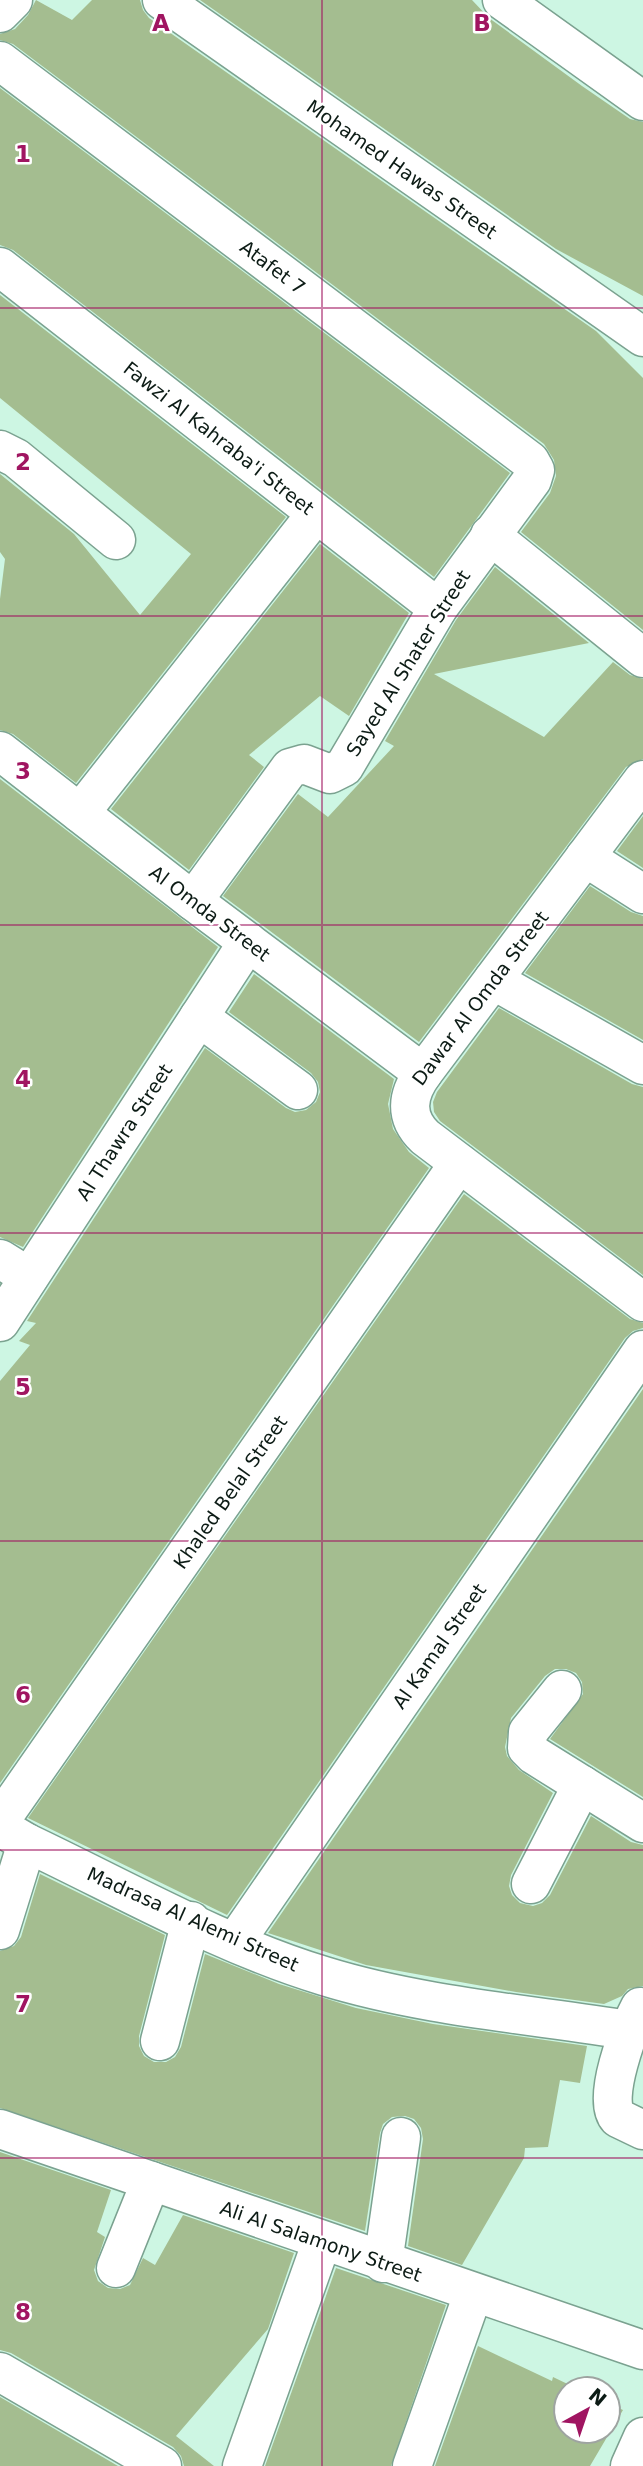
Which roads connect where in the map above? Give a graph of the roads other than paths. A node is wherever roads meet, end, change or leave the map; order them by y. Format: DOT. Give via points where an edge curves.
graph roads {
  1 [pos="13,0"];
  2 [pos="162,0"];
  3 [pos="502,0"];
  4 [pos="0,13"];
  5 [pos="0,61"];
  6 [pos="643,101"];
  7 [pos="0,267"];
  8 [pos="643,337"];
  9 [pos="0,450"];
  10 [pos="532,480"];
  11 [pos="316,514"];
  12 [pos="490,535"];
  13 [pos="116,540"];
  14 [pos="438,608"];
  15 [pos="643,658"];
  16 [pos="0,751"];
  17 [pos="643,780"];
  18 [pos="80,813"];
  19 [pos="586,857"];
  20 [pos="643,894"];
  21 [pos="193,901"];
  22 [pos="248,942"];
  23 [pos="493,980"];
  24 [pos="199,1017"];
  25 [pos="643,1065"];
  26 [pos="423,1073"];
  27 [pos="298,1090"];
  28 [pos="459,1163"];
  29 [pos="15,1268"];
  30 [pos="643,1302"];
  31 [pos="0,1322"];
  32 [pos="643,1350"];
  33 [pos="562,1690"];
  34 [pos="582,1785"];
  35 [pos="643,1823"];
  36 [pos="9,1830"];
  37 [pos="531,1884"];
  38 [pos="191,1921"];
  39 [pos="0,1930"];
  40 [pos="235,1942"];
  41 [pos="638,2020"];
  42 [pos="160,2041"];
  43 [pos="0,2129"];
  44 [pos="643,2130"];
  45 [pos="401,2137"];
  46 [pos="151,2181"];
  47 [pos="322,2241"];
  48 [pos="383,2263"];
  49 [pos="116,2268"];
  50 [pos="473,2294"];
  51 [pos="643,2350"];
  52 [pos="0,2372"];
  53 [pos="643,2438"];
  54 [pos="162,2466"];
  55 [pos="242,2466"];
  56 [pos="412,2466"];
  57 [pos="630,2466"];
  1 -- 4 [label="street"];
  2 -- 8 [label="street, Mohamed Hawas Street"];
  3 -- 6 [label="street"];
  5 -- 10 [label="street, Atafet 7" via="530,461 535,470"];
  7 -- 11 [label="street, Fawzi Al Kahraba'i Street"];
  9 -- 13 [label="street"];
  10 -- 12 [label="street, Sayed Al Shater Street"];
  11 -- 14 [label="street, Fawzi Al Kahraba'i Street"];
  11 -- 18 [label="street"];
  12 -- 14 [label="street, Sayed Al Shater Street"];
  12 -- 15 [label="street"];
  14 -- 21 [label="street, Sayed Al Shater Street" via="344,768 330,774 304,764 290,768"];
  16 -- 18 [label="street, Al Omda Street"];
  17 -- 19 [label="street, Dawar Al Omda Street"];
  18 -- 21 [label="street, Al Omda Street"];
  19 -- 20 [label="street"];
  19 -- 23 [label="street, Dawar Al Omda Street"];
  21 -- 22 [label="street, Al Omda Street"];
  22 -- 24 [label="street, Al Thawra Street"];
  22 -- 26 [label="street, Al Omda Street"];
  23 -- 25 [label="street"];
  23 -- 26 [label="street, Dawar Al Omda Street"];
  24 -- 27 [label="street"];
  24 -- 29 [label="street, Al Thawra Street"];
  26 -- 28 [label="street, Dawar Al Omda Street" via="409,1103 415,1128"];
  28 -- 30 [label="street, Dawar Al Omda Street"];
  28 -- 36 [label="street, Khaled Belal Street"];
  29 -- 31 [label="street, Al Thawra Street"];
  32 -- 40 [label="street, Al Kamal Street"];
  33 -- 34 [label="street" via="525,1742 534,1755"];
  34 -- 35 [label="street"];
  34 -- 37 [label="street"];
  36 -- 38 [label="street, Madrasa Al Alemi Street"];
  36 -- 39 [label="street, Khaled Belal Street"];
  38 -- 40 [label="street, Madrasa Al Alemi Street"];
  38 -- 42 [label="street"];
  40 -- 41 [label="street, Madrasa Al Alemi Street" via="369,1989"];
  41 -- 44 [label="street" via="611,2108 623,2123"];
  43 -- 46 [label="street, Ali Al Salamony Street"];
  45 -- 48 [label="street"];
  46 -- 47 [label="street, Ali Al Salamony Street"];
  46 -- 49 [label="street"];
  47 -- 48 [label="street, Ali Al Salamony Street"];
  47 -- 55 [label="street"];
  48 -- 50 [label="street, Ali Al Salamony Street"];
  50 -- 51 [label="street, Ali Al Salamony Street"];
  50 -- 56 [label="street"];
  52 -- 54 [label="street"];
  53 -- 57 [label="street"];
}
